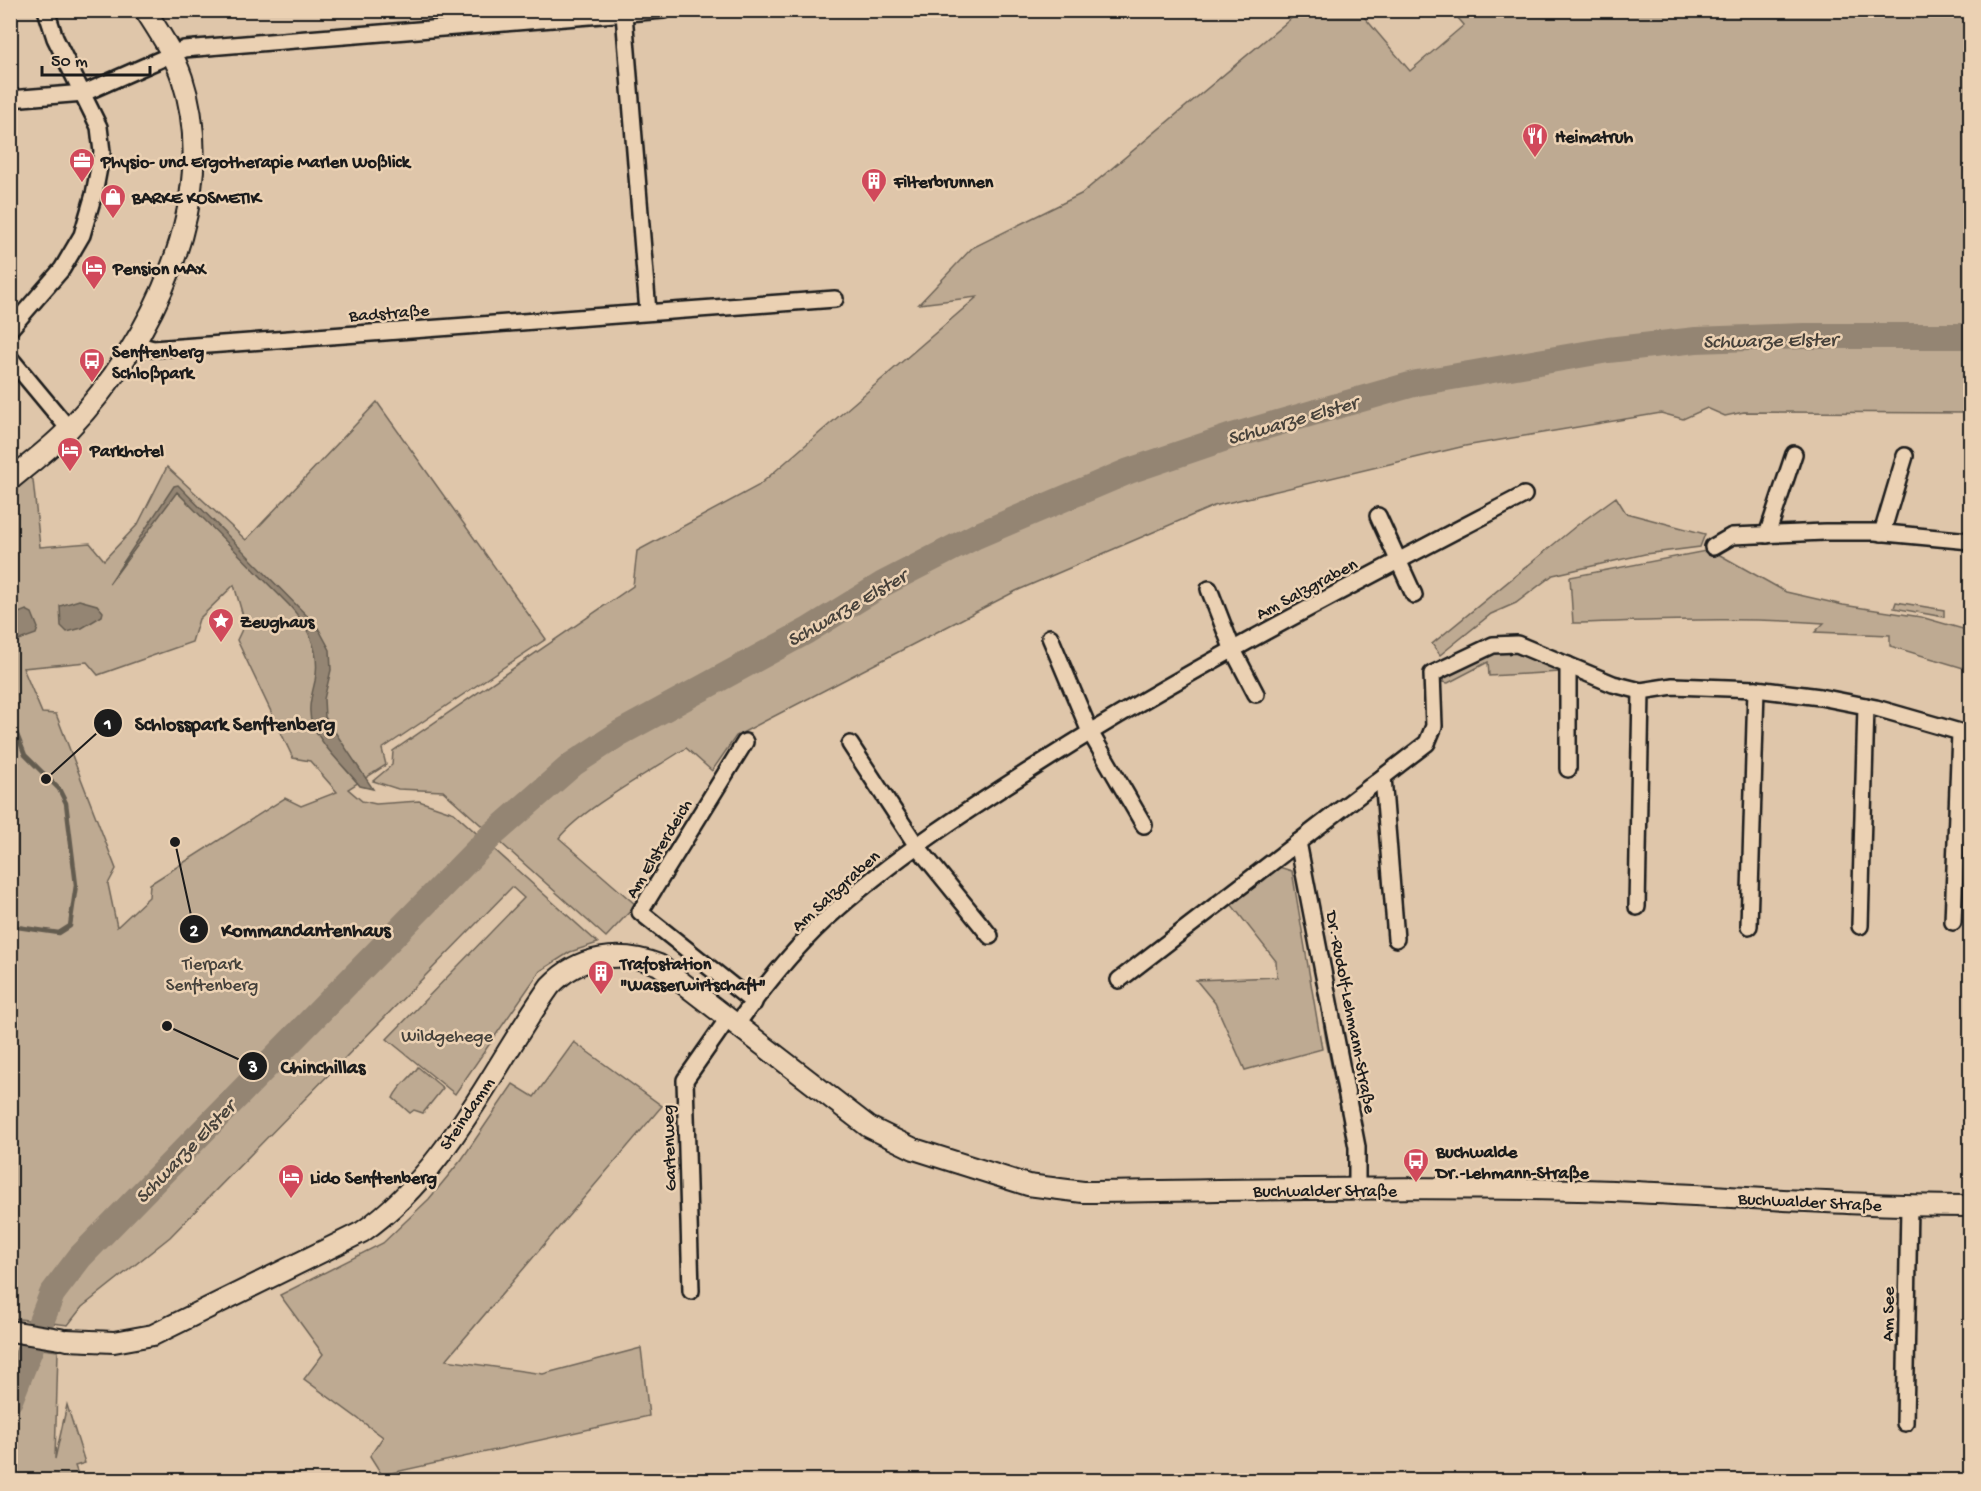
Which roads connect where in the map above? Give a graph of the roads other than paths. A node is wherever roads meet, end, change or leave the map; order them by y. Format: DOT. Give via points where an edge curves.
graph roads {
  1 [pos="45,10"];
  2 [pos="145,10"];
  3 [pos="664,10"];
  4 [pos="624,14"];
  5 [pos="172,55"];
  6 [pos="84,93"];
  7 [pos="10,99"];
  8 [pos="835,299"];
  9 [pos="648,312"];
  10 [pos="10,329"];
  11 [pos="135,344"];
  12 [pos="10,358"];
  13 [pos="69,429"];
  14 [pos="1794,454"];
  15 [pos="1905,456"];
  16 [pos="10,480"];
  17 [pos="1524,495"];
  18 [pos="1378,516"];
  19 [pos="1882,532"];
  20 [pos="1767,535"];
  21 [pos="1971,541"];
  22 [pos="1713,547"];
  23 [pos="1397,562"];
  24 [pos="1209,589"];
  25 [pos="1414,595"];
  26 [pos="1050,637"];
  27 [pos="1232,648"];
  28 [pos="1568,665"];
  29 [pos="1756,689"];
  30 [pos="1641,691"];
  31 [pos="1256,694"];
  32 [pos="1866,706"];
  33 [pos="1090,732"];
  34 [pos="1965,734"];
  35 [pos="745,742"];
  36 [pos="850,744"];
  37 [pos="1568,770"];
  38 [pos="1383,777"];
  39 [pos="1144,825"];
  40 [pos="1298,842"];
  41 [pos="917,846"];
  42 [pos="1637,907"];
  43 [pos="1953,922"];
  44 [pos="1749,926"];
  45 [pos="1860,926"];
  46 [pos="990,936"];
  47 [pos="1396,939"];
  48 [pos="1119,980"];
  49 [pos="754,1003"];
  50 [pos="733,1020"];
  51 [pos="870,1127"];
  52 [pos="1357,1190"];
  53 [pos="1909,1206"];
  54 [pos="1971,1206"];
  55 [pos="691,1291"];
  56 [pos="12,1331"];
  57 [pos="1905,1423"];
  1 -- 6 [label="street"];
  2 -- 5 [label="street"];
  3 -- 4 [label="street"];
  4 -- 5 [label="street" via="184,49"];
  4 -- 9 [label="street"];
  5 -- 6 [label="street"];
  5 -- 11 [label="street" via="189,106 192,194 163,291"];
  6 -- 7 [label="street"];
  6 -- 10 [label="street" via="99,127 102,152 82,236 62,270"];
  8 -- 9 [label="street, Badstraße"];
  9 -- 11 [label="street, Badstraße" via="153,349"];
  11 -- 13 [label="street"];
  12 -- 13 [label="street"];
  13 -- 16 [label="street"];
  14 -- 20 [label="street"];
  15 -- 19 [label="street"];
  17 -- 23 [label="street, Am Salzgraben"];
  18 -- 23 [label="street"];
  19 -- 20 [label="street"];
  19 -- 21 [label="street"];
  20 -- 22 [label="street" via="1732,536"];
  23 -- 25 [label="street"];
  23 -- 27 [label="street, Am Salzgraben"];
  24 -- 27 [label="street"];
  26 -- 33 [label="street"];
  27 -- 31 [label="street"];
  27 -- 33 [label="street, Am Salzgraben"];
  28 -- 30 [label="street"];
  28 -- 37 [label="street"];
  28 -- 38 [label="street" via="1517,644 1493,645 1432,674 1434,726 1427,743"];
  29 -- 30 [label="street" via="1673,686"];
  29 -- 32 [label="street"];
  29 -- 44 [label="street"];
  30 -- 42 [label="street"];
  32 -- 34 [label="street"];
  32 -- 45 [label="street"];
  33 -- 39 [label="street"];
  33 -- 41 [label="street, Am Salzgraben"];
  34 -- 43 [label="street"];
  35 -- 49 [label="street, Am Elsterdeich" via="640,912"];
  36 -- 41 [label="street"];
  38 -- 40 [label="street"];
  38 -- 47 [label="street"];
  40 -- 48 [label="street"];
  40 -- 52 [label="street, Dr.-Rudolf-Lehmann-Straße" via="1357,1147"];
  41 -- 46 [label="street"];
  41 -- 49 [label="street, Am Salzgraben" via="824,921"];
  49 -- 50 [label="street, Am Salzgraben"];
  50 -- 51 [label="street, Steindamm"];
  50 -- 55 [label="street, Gartenweg" via="685,1080"];
  50 -- 56 [label="street, Steindamm" via="659,965 645,960 611,956 571,968 550,986 438,1156 380,1219 362,1232 153,1335 114,1342 63,1340"];
  51 -- 52 [label="street, Buchwalder Straße" via="914,1149 1053,1190"];
  52 -- 53 [label="street, Buchwalder Straße" via="1611,1191"];
  53 -- 54 [label="street, Buchwalder Straße"];
  53 -- 57 [label="street, Am See"];
}
